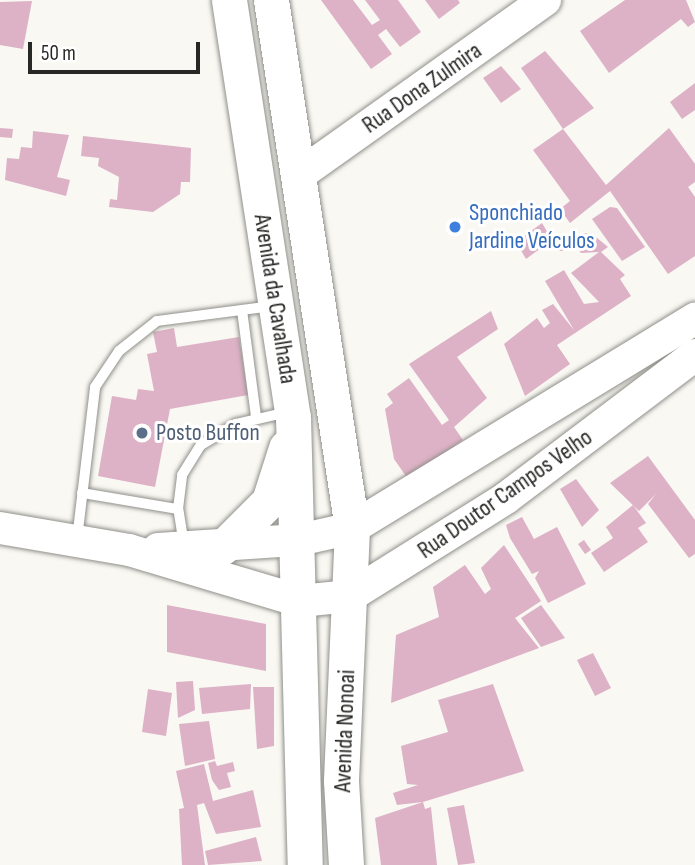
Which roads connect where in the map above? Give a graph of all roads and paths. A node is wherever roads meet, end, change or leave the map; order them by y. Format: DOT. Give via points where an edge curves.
graph roads {
  1 [pos="229,0"];
  2 [pos="271,0"];
  3 [pos="545,0"];
  4 [pos="299,175"];
  5 [pos="276,305"];
  6 [pos="242,310"];
  7 [pos="695,319"];
  8 [pos="695,355"];
  9 [pos="292,414"];
  10 [pos="256,417"];
  11 [pos="479,454"];
  12 [pos="82,493"];
  13 [pos="506,498"];
  14 [pos="178,509"];
  15 [pos="0,528"];
  16 [pos="352,528"];
  17 [pos="299,540"];
  18 [pos="76,541"];
  19 [pos="223,547"];
  20 [pos="184,548"];
  21 [pos="129,550"];
  22 [pos="350,596"];
  23 [pos="300,601"];
  24 [pos="305,865"];
  25 [pos="346,865"];
  1 -- 5 [label="main road, Avenida da Cavalhada"];
  2 -- 4 [label="main road, Avenida da Cavalhada"];
  3 -- 4 [label="main road, Rua Dona Zulmira"];
  4 -- 16 [label="main road, Avenida da Cavalhada"];
  5 -- 6 [label="lane"];
  5 -- 9 [label="main road, Avenida da Cavalhada"];
  6 -- 10 [label="lane"];
  6 -- 12 [label="lane" via="157,321 119,351 95,387"];
  7 -- 11 [label="main road, Rua Doutor Campos Velho"];
  8 -- 13 [label="main road, Rua Doutor Campos Velho"];
  9 -- 10 [label="lane"];
  9 -- 17 [label="main road, Avenida da Cavalhada"];
  9 -- 19 [label="main road" via="269,500"];
  10 -- 14 [label="lane" via="201,445 182,475"];
  11 -- 13 [label="main road"];
  11 -- 16 [label="main road, Rua Doutor Campos Velho"];
  12 -- 14 [label="lane"];
  12 -- 18 [label="lane"];
  13 -- 22 [label="main road, Rua Doutor Campos Velho"];
  14 -- 20 [label="lane"];
  15 -- 18 [label="main road"];
  16 -- 17 [label="main road, Rua Doutor Campos Velho"];
  16 -- 22 [label="main road, Avenida da Cavalhada"];
  17 -- 19 [label="main road, Rua Doutor Campos Velho"];
  17 -- 23 [label="main road, Avenida da Cavalhada"];
  18 -- 21 [label="main road"];
  19 -- 20 [label="main road, Rua Doutor Campos Velho"];
  20 -- 21 [label="main road, Rua Doutor Campos Velho"];
  21 -- 23 [label="main road"];
  22 -- 23 [label="main road, Rua Doutor Campos Velho"];
  22 -- 25 [label="main road, Avenida Nonoai" via="341,781"];
  23 -- 24 [label="main road, Avenida Nonoai"];
}
